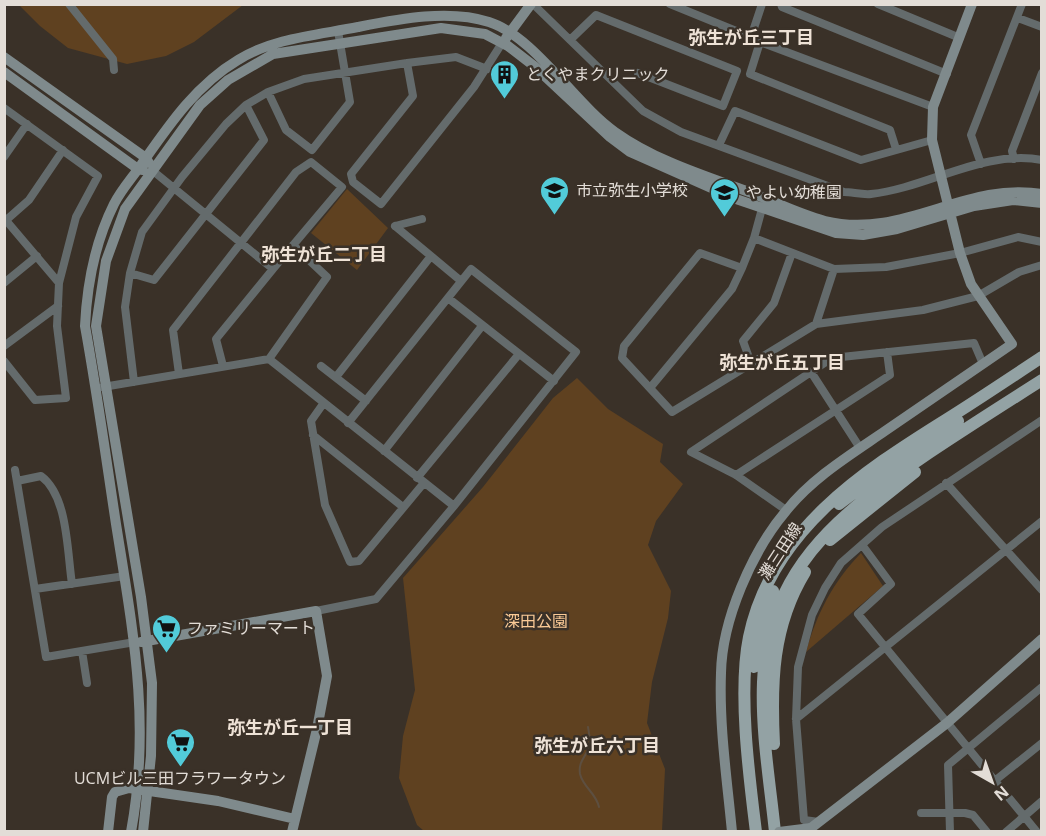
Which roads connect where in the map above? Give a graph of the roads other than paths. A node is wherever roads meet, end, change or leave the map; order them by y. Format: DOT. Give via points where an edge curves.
graph roads {
  1 [pos="69,4"];
  2 [pos="532,4"];
  3 [pos="670,4"];
  4 [pos="762,4"];
  5 [pos="781,4"];
  6 [pos="878,4"];
  7 [pos="972,4"];
  8 [pos="1022,4"];
  9 [pos="1018,18"];
  10 [pos="1041,27"];
  11 [pos="339,37"];
  12 [pos="506,38"];
  13 [pos="960,38"];
  14 [pos="570,40"];
  15 [pos="4,57"];
  16 [pos="407,63"];
  17 [pos="487,69"];
  18 [pos="114,70"];
  19 [pos="4,72"];
  20 [pos="346,73"];
  21 [pos="638,73"];
  22 [pos="1041,73"];
  23 [pos="947,74"];
  24 [pos="268,92"];
  25 [pos="246,105"];
  26 [pos="933,106"];
  27 [pos="4,108"];
  28 [pos="27,124"];
  29 [pos="932,140"];
  30 [pos="719,145"];
  31 [pos="896,149"];
  32 [pos="63,150"];
  33 [pos="5,156"];
  34 [pos="146,158"];
  35 [pos="1014,159"];
  36 [pos="1041,160"];
  37 [pos="981,164"];
  38 [pos="138,169"];
  39 [pos="153,171"];
  40 [pos="942,177"];
  41 [pos="174,188"];
  42 [pos="1041,194"];
  43 [pos="764,203"];
  44 [pos="1041,203"];
  45 [pos="949,210"];
  46 [pos="207,214"];
  47 [pos="422,219"];
  48 [pos="5,220"];
  49 [pos="754,238"];
  50 [pos="1041,242"];
  51 [pos="241,243"];
  52 [pos="293,245"];
  53 [pos="792,253"];
  54 [pos="960,253"];
  55 [pos="37,256"];
  56 [pos="431,256"];
  57 [pos="1041,265"];
  58 [pos="742,268"];
  59 [pos="273,269"];
  60 [pos="834,269"];
  61 [pos="130,273"];
  62 [pos="461,281"];
  63 [pos="4,283"];
  64 [pos="59,283"];
  65 [pos="978,296"];
  66 [pos="448,298"];
  67 [pos="58,306"];
  68 [pos="816,324"];
  69 [pos="482,326"];
  70 [pos="4,346"];
  71 [pos="887,352"];
  72 [pos="519,354"];
  73 [pos="1041,357"];
  74 [pos="269,358"];
  75 [pos="4,361"];
  76 [pos="751,363"];
  77 [pos="982,364"];
  78 [pos="223,366"];
  79 [pos="321,366"];
  80 [pos="1041,366"];
  81 [pos="811,372"];
  82 [pos="179,374"];
  83 [pos="336,377"];
  84 [pos="1041,380"];
  85 [pos="554,381"];
  86 [pos="134,382"];
  87 [pos="650,388"];
  88 [pos="108,389"];
  89 [pos="1041,389"];
  90 [pos="96,391"];
  91 [pos="366,401"];
  92 [pos="323,404"];
  93 [pos="836,409"];
  94 [pos="948,418"];
  95 [pos="1041,420"];
  96 [pos="348,423"];
  97 [pos="312,434"];
  98 [pos="860,448"];
  99 [pos="384,451"];
  100 [pos="928,461"];
  101 [pos="15,470"];
  102 [pos="880,473"];
  103 [pos="736,475"];
  104 [pos="17,481"];
  105 [pos="420,481"];
  106 [pos="946,483"];
  107 [pos="873,492"];
  108 [pos="454,506"];
  109 [pos="403,507"];
  110 [pos="786,510"];
  111 [pos="1041,521"];
  112 [pos="862,546"];
  113 [pos="1005,550"];
  114 [pos="125,576"];
  115 [pos="72,584"];
  116 [pos="35,590"];
  117 [pos="1041,590"];
  118 [pos="316,611"];
  119 [pos="1041,639"];
  120 [pos="147,641"];
  121 [pos="135,642"];
  122 [pos="885,647"];
  123 [pos="82,651"];
  124 [pos="87,683"];
  125 [pos="1041,687"];
  126 [pos="764,711"];
  127 [pos="796,719"];
  128 [pos="947,723"];
  129 [pos="753,733"];
  130 [pos="1041,743"];
  131 [pos="968,747"];
  132 [pos="775,775"];
  133 [pos="997,779"];
  134 [pos="144,791"];
  135 [pos="1041,801"];
  136 [pos="753,805"];
  137 [pos="921,813"];
  138 [pos="950,814"];
  139 [pos="1024,815"];
  140 [pos="295,819"];
  141 [pos="815,825"];
  142 [pos="108,831"];
  143 [pos="131,831"];
  144 [pos="143,831"];
  145 [pos="292,831"];
  146 [pos="732,831"];
  147 [pos="756,831"];
  148 [pos="764,831"];
  149 [pos="779,831"];
  150 [pos="950,831"];
  151 [pos="987,831"];
  152 [pos="1006,831"];
  153 [pos="1037,831"];
  1 -- 18 [label="street" via="112,59"];
  2 -- 12 [label="street"];
  2 -- 14 [label="street"];
  3 -- 4 [label="street" via="751,37"];
  5 -- 23 [label="street"];
  6 -- 13 [label="street"];
  7 -- 13 [label="street"];
  8 -- 9 [label="street"];
  9 -- 10 [label="street"];
  9 -- 37 [label="street" via="971,135"];
  11 -- 12 [label="street" via="434,17 465,17 491,22"];
  11 -- 20 [label="street"];
  11 -- 34 [label="street" via="270,45 238,60 197,90"];
  11 -- 39 [label="street" via="273,54 228,80 200,105"];
  12 -- 17 [label="street"];
  12 -- 43 [label="street" via="535,53 614,131 664,160"];
  13 -- 23 [label="street"];
  14 -- 21 [label="street" via="596,15 736,71 723,106"];
  14 -- 30 [label="street" via="643,111 681,132"];
  15 -- 34 [label="street"];
  16 -- 17 [label="street" via="456,57"];
  16 -- 17 [label="street" via="413,96 351,174 354,182 381,204"];
  16 -- 20 [label="street"];
  19 -- 38 [label="street"];
  20 -- 24 [label="street" via="304,79"];
  20 -- 24 [label="street" via="350,102 312,150 286,129"];
  22 -- 35 [label="street" via="1012,151"];
  23 -- 26 [label="street"];
  24 -- 25 [label="street"];
  25 -- 41 [label="street"];
  25 -- 46 [label="street" via="264,140"];
  26 -- 29 [label="street"];
  26 -- 31 [label="street" via="760,42 750,74 890,130"];
  27 -- 28 [label="street"];
  28 -- 32 [label="street"];
  28 -- 33 [label="street"];
  29 -- 31 [label="street"];
  29 -- 40 [label="street"];
  30 -- 31 [label="street" via="735,111 861,160"];
  30 -- 40 [label="street" via="843,192 871,194"];
  32 -- 48 [label="street" via="29,200"];
  32 -- 64 [label="street" via="98,176 76,217"];
  34 -- 38 [label="street"];
  34 -- 39 [label="street"];
  35 -- 36 [label="street"];
  35 -- 37 [label="street"];
  37 -- 40 [label="street"];
  38 -- 39 [label="street"];
  38 -- 90 [label="street" via="114,203 96,249 86,291 84,326"];
  39 -- 41 [label="street"];
  39 -- 88 [label="street" via="125,209 106,261 96,326"];
  40 -- 45 [label="street"];
  41 -- 46 [label="street"];
  41 -- 61 [label="street" via="142,231"];
  42 -- 45 [label="street" via="1005,193"];
  43 -- 45 [label="street" via="836,233 862,235 897,229"];
  43 -- 49 [label="street"];
  44 -- 45 [label="street" via="1013,200"];
  45 -- 54 [label="street"];
  46 -- 51 [label="street"];
  46 -- 61 [label="street" via="154,280"];
  47 -- 56 [label="street" via="395,226"];
  48 -- 55 [label="street"];
  49 -- 53 [label="street"];
  49 -- 58 [label="street"];
  50 -- 54 [label="street" via="1017,237"];
  51 -- 52 [label="street" via="296,172 311,162 342,187"];
  51 -- 59 [label="street"];
  51 -- 82 [label="street" via="173,330"];
  52 -- 59 [label="street"];
  52 -- 74 [label="street" via="327,277"];
  53 -- 60 [label="street"];
  53 -- 76 [label="street" via="774,303 743,341"];
  54 -- 60 [label="street" via="886,267"];
  54 -- 65 [label="street"];
  55 -- 63 [label="street"];
  55 -- 64 [label="street"];
  56 -- 62 [label="street"];
  56 -- 83 [label="street"];
  57 -- 65 [label="street" via="1019,272"];
  58 -- 87 [label="street" via="732,289"];
  58 -- 87 [label="street" via="700,253 624,346 622,358"];
  59 -- 78 [label="street" via="216,339"];
  60 -- 68 [label="street"];
  61 -- 86 [label="street" via="125,307"];
  62 -- 66 [label="street"];
  62 -- 85 [label="street" via="471,268 576,352"];
  64 -- 67 [label="street"];
  65 -- 68 [label="street" via="922,310"];
  65 -- 77 [label="street" via="1012,344"];
  66 -- 69 [label="street"];
  66 -- 91 [label="street"];
  67 -- 70 [label="street"];
  67 -- 75 [label="street" via="66,398 35,400"];
  68 -- 76 [label="street"];
  69 -- 72 [label="street"];
  69 -- 99 [label="street"];
  71 -- 77 [label="street" via="974,343"];
  71 -- 81 [label="street" via="832,358"];
  71 -- 93 [label="street" via="890,375"];
  72 -- 85 [label="street"];
  72 -- 105 [label="street"];
  73 -- 94 [label="main road"];
  74 -- 78 [label="street"];
  74 -- 92 [label="street"];
  76 -- 87 [label="street" via="672,412"];
  77 -- 98 [label="street"];
  78 -- 82 [label="street"];
  79 -- 83 [label="street"];
  80 -- 102 [label="main road, 灘三田線"];
  81 -- 93 [label="street"];
  81 -- 103 [label="street" via="691,452"];
  82 -- 86 [label="street"];
  83 -- 91 [label="street"];
  84 -- 107 [label="main road, 灘三田線"];
  85 -- 108 [label="street"];
  86 -- 88 [label="street"];
  88 -- 90 [label="street"];
  88 -- 120 [label="street"];
  89 -- 100 [label="main road"];
  90 -- 114 [label="street"];
  91 -- 96 [label="street"];
  92 -- 96 [label="street"];
  92 -- 97 [label="street" via="311,421"];
  93 -- 98 [label="street"];
  93 -- 103 [label="street"];
  94 -- 102 [label="main road"];
  94 -- 136 [label="main road" via="876,463 828,503 792,543 778,566 756,612 749,639 745,716"];
  95 -- 106 [label="street"];
  96 -- 99 [label="street"];
  97 -- 109 [label="street"];
  97 -- 109 [label="street" via="325,505 350,562 359,561"];
  98 -- 110 [label="street" via="824,473"];
  99 -- 105 [label="street"];
  100 -- 107 [label="main road"];
  100 -- 132 [label="main road" via="824,546 789,602 776,644 772,684"];
  101 -- 104 [label="street"];
  102 -- 129 [label="main road, 灘三田線" via="815,527 771,595 754,664"];
  103 -- 110 [label="street"];
  104 -- 115 [label="street" via="41,477 59,498"];
  104 -- 116 [label="street"];
  105 -- 108 [label="street"];
  105 -- 109 [label="street"];
  106 -- 112 [label="street" via="882,527"];
  106 -- 113 [label="street"];
  107 -- 126 [label="main road, 灘三田線" via="820,538 787,586 766,653"];
  108 -- 118 [label="street" via="376,599"];
  110 -- 146 [label="street" via="748,573 730,616 721,671 722,734"];
  111 -- 113 [label="street"];
  112 -- 122 [label="street" via="891,584 858,615"];
  112 -- 127 [label="street" via="842,563 812,615 798,667"];
  113 -- 117 [label="street"];
  113 -- 122 [label="street"];
  114 -- 115 [label="street"];
  114 -- 121 [label="street"];
  115 -- 116 [label="street"];
  116 -- 123 [label="street" via="46,657"];
  118 -- 120 [label="street"];
  118 -- 140 [label="street" via="327,676"];
  119 -- 128 [label="street"];
  120 -- 121 [label="street"];
  120 -- 134 [label="street" via="152,683"];
  121 -- 123 [label="street"];
  121 -- 134 [label="street"];
  122 -- 127 [label="street"];
  122 -- 128 [label="street"];
  123 -- 124 [label="street"];
  125 -- 131 [label="street"];
  126 -- 132 [label="main road"];
  126 -- 149 [label="main road, 灘三田線"];
  127 -- 141 [label="street" via="804,820"];
  128 -- 131 [label="street"];
  128 -- 141 [label="street"];
  129 -- 136 [label="main road"];
  129 -- 148 [label="main road, 灘三田線"];
  130 -- 133 [label="street"];
  131 -- 133 [label="street"];
  131 -- 138 [label="street" via="948,765"];
  132 -- 149 [label="main road"];
  133 -- 139 [label="street"];
  134 -- 140 [label="street" via="218,801"];
  134 -- 142 [label="street" via="122,790 112,797"];
  134 -- 143 [label="street"];
  134 -- 144 [label="street"];
  135 -- 139 [label="street"];
  136 -- 147 [label="main road"];
  137 -- 138 [label="street"];
  138 -- 150 [label="street"];
  138 -- 151 [label="street" via="973,815"];
  139 -- 152 [label="street"];
  139 -- 153 [label="street"];
  140 -- 145 [label="street"];
  141 -- 149 [label="street, bridge"];
}
